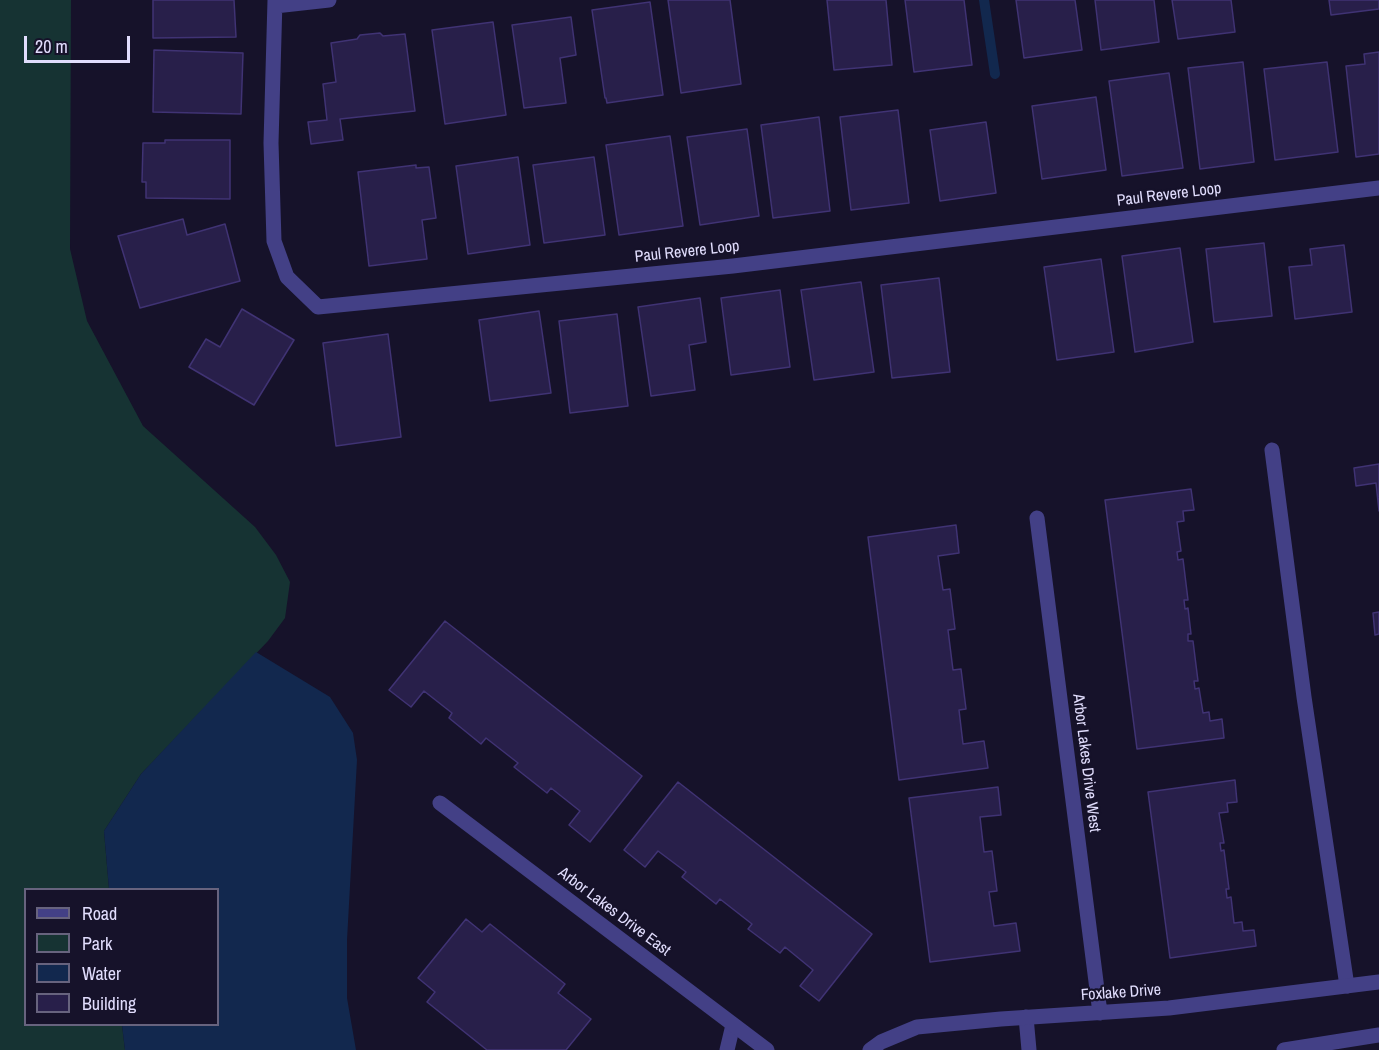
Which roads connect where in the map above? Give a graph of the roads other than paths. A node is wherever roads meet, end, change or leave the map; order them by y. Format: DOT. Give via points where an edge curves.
graph roads {
  1 [pos="329,0"];
  2 [pos="275,3"];
  3 [pos="1379,189"];
  4 [pos="1272,450"];
  5 [pos="1037,518"];
  6 [pos="440,803"];
  7 [pos="1379,982"];
  8 [pos="1347,986"];
  9 [pos="1100,1013"];
  10 [pos="1026,1017"];
  11 [pos="733,1025"];
  12 [pos="1379,1035"];
  13 [pos="728,1050"];
  14 [pos="767,1050"];
  15 [pos="870,1050"];
  16 [pos="1029,1050"];
  17 [pos="1284,1050"];
  1 -- 2 [label="street"];
  2 -- 3 [label="street, Paul Revere Loop" via="271,143 274,241 287,277 318,307 733,266"];
  4 -- 8 [label="street"];
  5 -- 9 [label="street, Arbor Lakes Drive West"];
  6 -- 11 [label="street, Arbor Lakes Drive East"];
  7 -- 8 [label="street, Foxlake Drive"];
  8 -- 9 [label="street, Foxlake Drive"];
  9 -- 10 [label="street, Foxlake Drive"];
  10 -- 15 [label="street, Foxlake Drive" via="917,1027"];
  10 -- 16 [label="street"];
  11 -- 13 [label="street"];
  11 -- 14 [label="street, Arbor Lakes Drive East"];
  12 -- 17 [label="street"];
}
